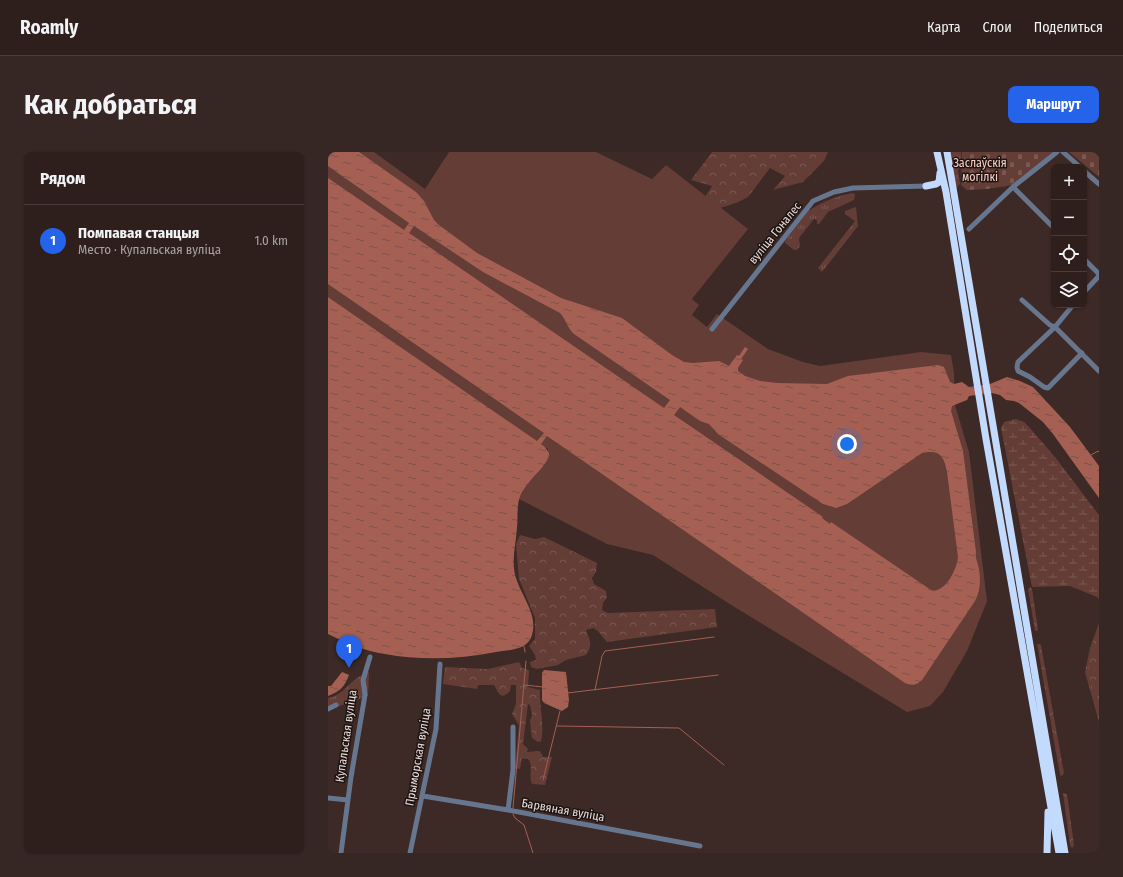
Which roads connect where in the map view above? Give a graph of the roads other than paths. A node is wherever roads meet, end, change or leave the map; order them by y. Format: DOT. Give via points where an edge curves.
graph roads {
  1 [pos="937,152"];
  2 [pos="947,152"];
  3 [pos="1057,152"];
  4 [pos="1063,152"];
  5 [pos="1077,164"];
  6 [pos="940,165"];
  7 [pos="1087,174"];
  8 [pos="1099,184"];
  9 [pos="926,186"];
  10 [pos="1013,187"];
  11 [pos="947,203"];
  12 [pos="1051,225"];
  13 [pos="968,229"];
  14 [pos="1087,262"];
  15 [pos="1099,275"];
  16 [pos="1087,289"];
  17 [pos="1022,300"];
  18 [pos="1071,308"];
  19 [pos="1055,327"];
  20 [pos="712,329"];
  21 [pos="1082,353"];
  22 [pos="1099,371"];
  23 [pos="370,657"];
  24 [pos="440,664"];
  25 [pos="336,705"];
  26 [pos="328,708"];
  27 [pos="513,727"];
  28 [pos="1047,788"];
  29 [pos="423,796"];
  30 [pos="328,798"];
  31 [pos="348,800"];
  32 [pos="508,810"];
  33 [pos="700,846"];
  34 [pos="341,853"];
  35 [pos="410,853"];
  36 [pos="1047,853"];
  37 [pos="1059,853"];
  38 [pos="1064,853"];
  1 -- 6 [label="highway"];
  2 -- 38 [label="highway"];
  3 -- 10 [label="street"];
  4 -- 5 [label="street"];
  6 -- 9 [label="highway" via="939,182"];
  6 -- 11 [label="highway"];
  7 -- 8 [label="street"];
  9 -- 11 [label="highway" via="942,192"];
  9 -- 20 [label="street, вуліца Гоналес" via="853,188 834,192 813,201"];
  10 -- 12 [label="street"];
  10 -- 13 [label="street"];
  11 -- 28 [label="highway"];
  14 -- 15 [label="street"];
  15 -- 16 [label="street"];
  17 -- 19 [label="street"];
  18 -- 19 [label="street"];
  19 -- 21 [label="street"];
  19 -- 21 [label="street" via="1018,362 1018,371 1048,388"];
  21 -- 22 [label="street"];
  23 -- 31 [label="street, Купальская вуліца" via="363,680 365,695"];
  24 -- 29 [label="street, Прыморская вуліца" via="436,729"];
  25 -- 26 [label="street"];
  27 -- 32 [label="street" via="513,770"];
  28 -- 36 [label="highway"];
  28 -- 37 [label="highway"];
  29 -- 32 [label="street, Барвяная вуліца"];
  29 -- 35 [label="street, Прыморская вуліца"];
  30 -- 31 [label="street"];
  31 -- 34 [label="street, Купальская вуліца"];
  32 -- 33 [label="street, Барвяная вуліца"];
}
